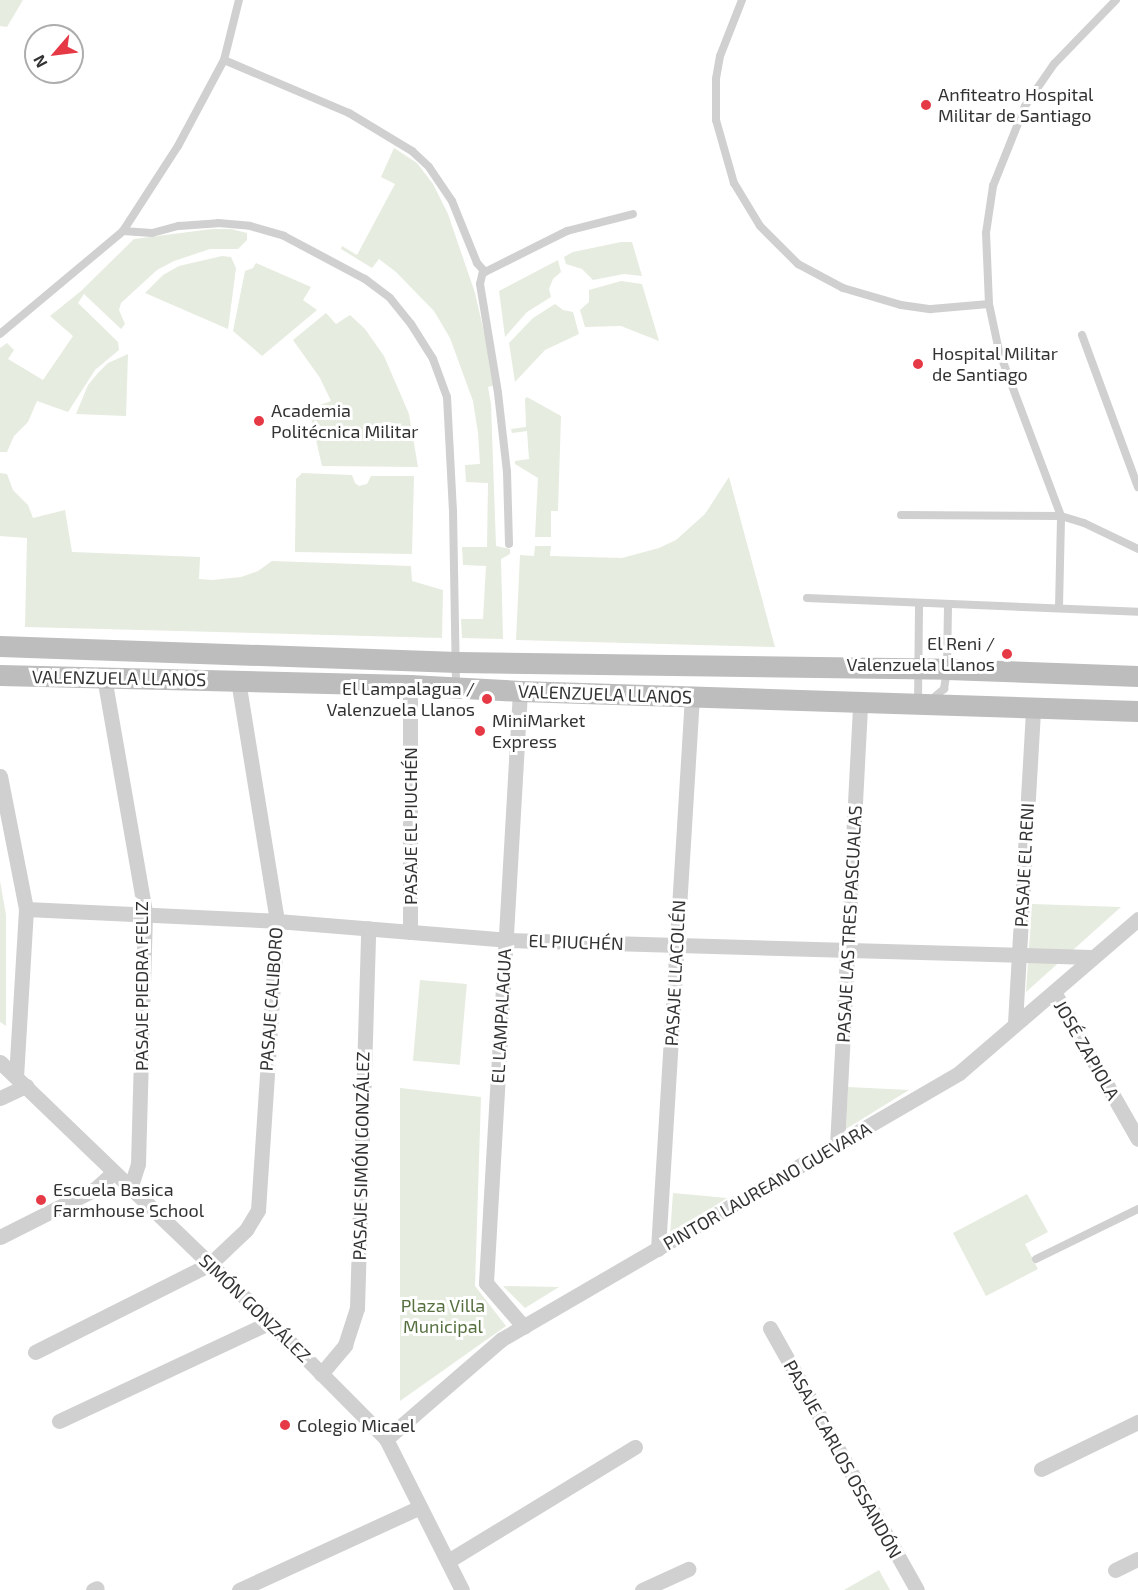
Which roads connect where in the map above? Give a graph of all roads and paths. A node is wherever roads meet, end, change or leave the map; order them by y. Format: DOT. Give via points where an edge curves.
graph roads {
  1 [pos="239,0"];
  2 [pos="742,0"];
  3 [pos="1116,0"];
  4 [pos="224,60"];
  5 [pos="633,214"];
  6 [pos="123,231"];
  7 [pos="483,271"];
  8 [pos="989,304"];
  9 [pos="0,334"];
  10 [pos="1082,335"];
  11 [pos="1138,487"];
  12 [pos="901,516"];
  13 [pos="1061,516"];
  14 [pos="509,544"];
  15 [pos="1138,549"];
  16 [pos="807,598"];
  17 [pos="919,603"];
  18 [pos="948,604"];
  19 [pos="1059,607"];
  20 [pos="1138,612"];
  21 [pos="0,646"];
  22 [pos="457,662"];
  23 [pos="920,669"];
  24 [pos="947,669"];
  25 [pos="0,675"];
  26 [pos="1138,676"];
  27 [pos="104,677"];
  28 [pos="238,681"];
  29 [pos="410,685"];
  30 [pos="456,687"];
  31 [pos="520,691"];
  32 [pos="692,696"];
  33 [pos="860,702"];
  34 [pos="922,704"];
  35 [pos="1033,707"];
  36 [pos="1138,711"];
  37 [pos="0,776"];
  38 [pos="26,909"];
  39 [pos="145,913"];
  40 [pos="1138,919"];
  41 [pos="277,921"];
  42 [pos="368,928"];
  43 [pos="410,932"];
  44 [pos="506,940"];
  45 [pos="677,944"];
  46 [pos="847,950"];
  47 [pos="1019,955"];
  48 [pos="1091,957"];
  49 [pos="1054,992"];
  50 [pos="1015,1023"];
  51 [pos="0,1062"];
  52 [pos="21,1081"];
  53 [pos="0,1098"];
  54 [pos="1132,1113"];
  55 [pos="1138,1139"];
  56 [pos="837,1146"];
  57 [pos="113,1173"];
  58 [pos="130,1189"];
  59 [pos="1138,1209"];
  60 [pos="0,1237"];
  61 [pos="658,1249"];
  62 [pos="1036,1259"];
  63 [pos="210,1264"];
  64 [pos="270,1322"];
  65 [pos="524,1327"];
  66 [pos="770,1328"];
  67 [pos="35,1352"];
  68 [pos="321,1374"];
  69 [pos="59,1421"];
  70 [pos="1138,1422"];
  71 [pos="386,1439"];
  72 [pos="635,1447"];
  73 [pos="1041,1469"];
  74 [pos="420,1507"];
  75 [pos="1138,1559"];
  76 [pos="448,1561"];
  77 [pos="688,1569"];
  78 [pos="1115,1570"];
  79 [pos="457,1588"];
  80 [pos="238,1590"];
  81 [pos="642,1590"];
  82 [pos="917,1590"];
  1 -- 4 [label="lane"];
  2 -- 8 [label="lane" via="720,56 716,120 734,183 760,226 798,264 843,288 901,305 931,309"];
  3 -- 8 [label="lane" via="1054,64 1025,106 993,186 986,233"];
  4 -- 6 [label="lane" via="178,146"];
  4 -- 7 [label="lane" via="349,113 412,152 429,167 452,201"];
  5 -- 7 [label="lane" via="567,231"];
  6 -- 9 [label="lane"];
  6 -- 22 [label="lane" via="152,232 218,223 250,226 284,236 365,279 390,298 411,324 433,359 447,397"];
  7 -- 14 [label="lane" via="480,284 507,472"];
  8 -- 13 [label="lane" via="999,351"];
  10 -- 11 [label="lane"];
  12 -- 13 [label="lane"];
  13 -- 15 [label="lane"];
  13 -- 19 [label="lane"];
  16 -- 17 [label="lane"];
  17 -- 18 [label="lane"];
  17 -- 23 [label="lane"];
  18 -- 19 [label="lane"];
  18 -- 24 [label="lane"];
  19 -- 20 [label="lane"];
  21 -- 22 [label="main road, VALENZUELA LLANOS"];
  22 -- 23 [label="main road, VALENZUELA LLANOS"];
  22 -- 30 [label="lane"];
  23 -- 24 [label="main road, VALENZUELA LLANOS"];
  23 -- 34 [label="lane"];
  24 -- 26 [label="main road, VALENZUELA LLANOS"];
  24 -- 34 [label="lane" via="944,689"];
  25 -- 27 [label="main road, VALENZUELA LLANOS"];
  27 -- 28 [label="main road, VALENZUELA LLANOS"];
  27 -- 39 [label="street, PASAJE PIEDRA FELIZ"];
  28 -- 29 [label="main road, VALENZUELA LLANOS"];
  28 -- 41 [label="street, PASAJE CALIBORO"];
  29 -- 30 [label="main road, VALENZUELA LLANOS"];
  29 -- 43 [label="street, PASAJE EL PIUCHÉN"];
  30 -- 31 [label="main road, VALENZUELA LLANOS"];
  31 -- 32 [label="main road, VALENZUELA LLANOS"];
  31 -- 44 [label="street, EL LAMPALAGUA"];
  32 -- 33 [label="main road, VALENZUELA LLANOS"];
  32 -- 45 [label="street, PASAJE LLACOLÉN"];
  33 -- 34 [label="main road, VALENZUELA LLANOS"];
  33 -- 46 [label="street, PASAJE LAS TRES PASCUALAS"];
  34 -- 35 [label="main road, VALENZUELA LLANOS"];
  35 -- 36 [label="main road, VALENZUELA LLANOS"];
  35 -- 47 [label="street, PASAJE EL RENI"];
  37 -- 38 [label="street"];
  38 -- 39 [label="street, EL PIUCHÉN"];
  38 -- 52 [label="street"];
  39 -- 41 [label="street, EL PIUCHÉN"];
  39 -- 58 [label="street, PASAJE PIEDRA FELIZ" via="138,1164"];
  40 -- 48 [label="street, PINTOR LAUREANO GUEVARA"];
  41 -- 42 [label="street, EL PIUCHÉN"];
  41 -- 63 [label="street, PASAJE CALIBORO" via="258,1210 246,1230"];
  42 -- 43 [label="street, EL PIUCHÉN"];
  42 -- 68 [label="street, PASAJE SIMÓN GONZÁLEZ" via="357,1308 345,1345"];
  43 -- 44 [label="street, EL PIUCHÉN"];
  44 -- 45 [label="street, EL PIUCHÉN"];
  44 -- 65 [label="street, EL LAMPALAGUA" via="486,1283"];
  45 -- 46 [label="street, EL PIUCHÉN"];
  45 -- 61 [label="street, PASAJE LLACOLÉN"];
  46 -- 47 [label="street, EL PIUCHÉN"];
  46 -- 56 [label="street, PASAJE LAS TRES PASCUALAS"];
  47 -- 48 [label="street, EL PIUCHÉN"];
  47 -- 50 [label="street, PASAJE EL RENI"];
  48 -- 49 [label="street, PINTOR LAUREANO GUEVARA"];
  49 -- 50 [label="street, PINTOR LAUREANO GUEVARA"];
  49 -- 54 [label="street, JOSÉ ZAPIOLA"];
  50 -- 56 [label="street, PINTOR LAUREANO GUEVARA" via="959,1073"];
  51 -- 52 [label="street, SIMÓN GONZÁLEZ"];
  52 -- 53 [label="street"];
  52 -- 57 [label="street, SIMÓN GONZÁLEZ"];
  54 -- 55 [label="street, JOSÉ ZAPIOLA"];
  56 -- 61 [label="street, PINTOR LAUREANO GUEVARA"];
  57 -- 58 [label="street, SIMÓN GONZÁLEZ"];
  57 -- 60 [label="street" via="95,1189"];
  58 -- 63 [label="street, SIMÓN GONZÁLEZ"];
  59 -- 62 [label="lane"];
  61 -- 65 [label="street, PINTOR LAUREANO GUEVARA"];
  63 -- 64 [label="street, SIMÓN GONZÁLEZ"];
  63 -- 67 [label="street"];
  64 -- 68 [label="street, SIMÓN GONZÁLEZ"];
  64 -- 69 [label="street"];
  65 -- 71 [label="street, PINTOR LAUREANO GUEVARA" via="502,1340"];
  66 -- 82 [label="street, PASAJE CARLOS OSSANDÓN"];
  68 -- 71 [label="street, SIMÓN GONZÁLEZ"];
  70 -- 73 [label="street"];
  71 -- 74 [label="street, SIMÓN GONZÁLEZ"];
  72 -- 76 [label="street"];
  74 -- 76 [label="street, SIMÓN GONZÁLEZ"];
  74 -- 80 [label="street"];
  75 -- 78 [label="street"];
  76 -- 79 [label="street, SIMÓN GONZÁLEZ"];
  77 -- 81 [label="street"];
}
